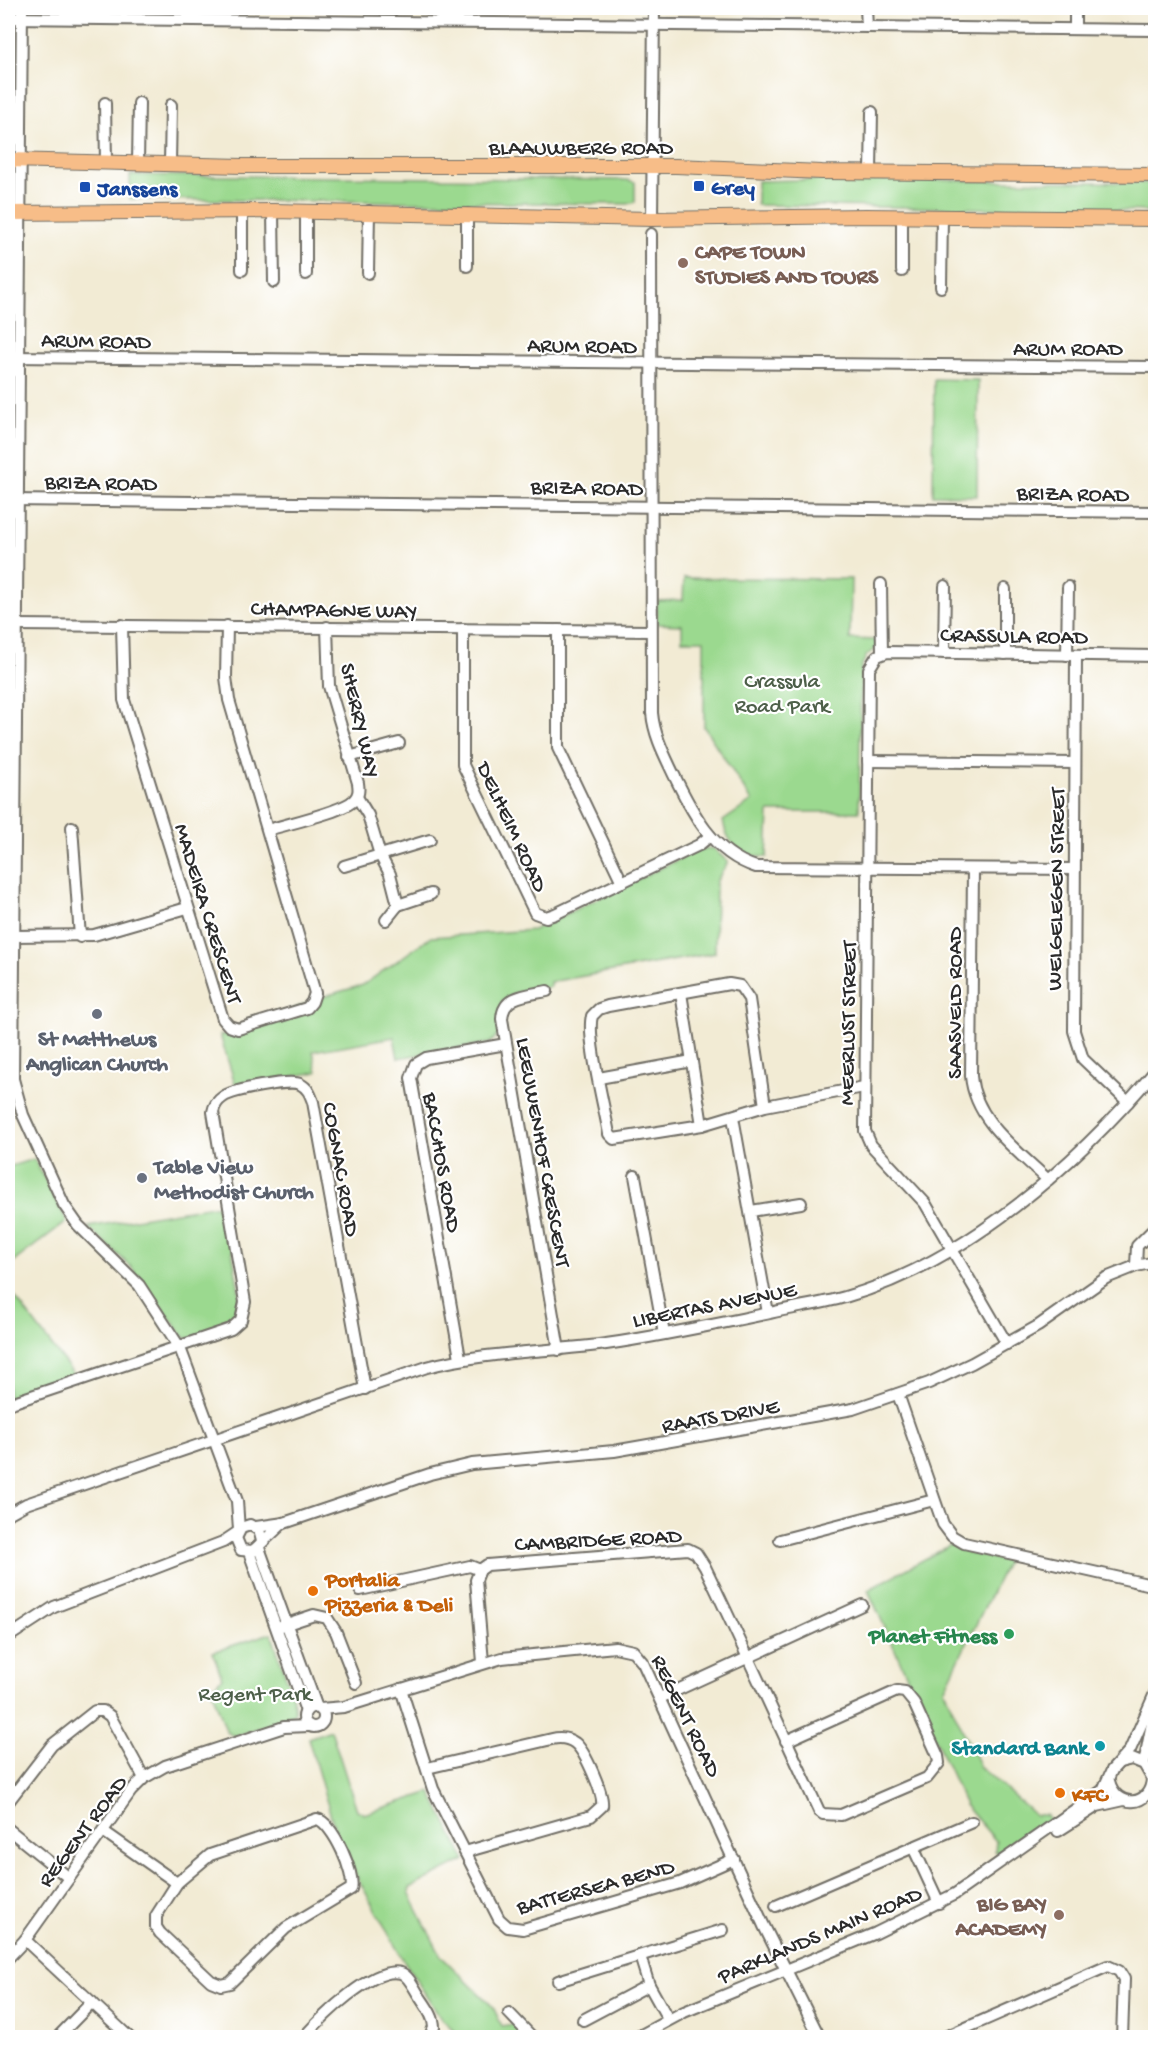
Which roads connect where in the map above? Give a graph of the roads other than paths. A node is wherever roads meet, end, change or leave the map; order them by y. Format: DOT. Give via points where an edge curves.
graph roads {
  1 [pos="234,8"];
  2 [pos="442,8"];
  3 [pos="654,8"];
  4 [pos="866,8"];
  5 [pos="1075,8"];
  6 [pos="22,13"];
  7 [pos="8,18"];
  8 [pos="234,20"];
  9 [pos="442,22"];
  10 [pos="654,24"];
  11 [pos="867,27"];
  12 [pos="1075,27"];
  13 [pos="1155,30"];
  14 [pos="139,103"];
  15 [pos="105,104"];
  16 [pos="171,105"];
  17 [pos="872,112"];
  18 [pos="14,160"];
  19 [pos="105,162"];
  20 [pos="138,163"];
  21 [pos="170,164"];
  22 [pos="652,166"];
  23 [pos="872,172"];
  24 [pos="1155,175"];
  25 [pos="242,210"];
  26 [pos="273,211"];
  27 [pos="306,211"];
  28 [pos="369,211"];
  29 [pos="13,213"];
  30 [pos="467,213"];
  31 [pos="902,217"];
  32 [pos="942,217"];
  33 [pos="651,219"];
  34 [pos="1155,219"];
  35 [pos="651,234"];
  36 [pos="467,266"];
  37 [pos="242,270"];
  38 [pos="902,271"];
  39 [pos="368,273"];
  40 [pos="306,274"];
  41 [pos="274,282"];
  42 [pos="941,287"];
  43 [pos="8,357"];
  44 [pos="20,357"];
  45 [pos="649,364"];
  46 [pos="1155,367"];
  47 [pos="13,500"];
  48 [pos="651,506"];
  49 [pos="1155,512"];
  50 [pos="882,584"];
  51 [pos="945,586"];
  52 [pos="1068,587"];
  53 [pos="1005,589"];
  54 [pos="17,625"];
  55 [pos="122,625"];
  56 [pos="227,626"];
  57 [pos="327,627"];
  58 [pos="463,629"];
  59 [pos="558,630"];
  60 [pos="651,631"];
  61 [pos="944,653"];
  62 [pos="1005,654"];
  63 [pos="1072,655"];
  64 [pos="878,656"];
  65 [pos="1155,656"];
  66 [pos="12,667"];
  67 [pos="12,731"];
  68 [pos="399,743"];
  69 [pos="350,757"];
  70 [pos="868,761"];
  71 [pos="1075,763"];
  72 [pos="11,790"];
  73 [pos="359,799"];
  74 [pos="72,827"];
  75 [pos="268,830"];
  76 [pos="710,836"];
  77 [pos="430,840"];
  78 [pos="380,855"];
  79 [pos="344,867"];
  80 [pos="867,868"];
  81 [pos="1074,869"];
  82 [pos="973,870"];
  83 [pos="622,882"];
  84 [pos="431,894"];
  85 [pos="398,905"];
  86 [pos="187,908"];
  87 [pos="386,920"];
  88 [pos="14,936"];
  89 [pos="80,937"];
  90 [pos="10,977"];
  91 [pos="547,991"];
  92 [pos="681,993"];
  93 [pos="506,1044"];
  94 [pos="692,1061"];
  95 [pos="1155,1070"];
  96 [pos="599,1078"];
  97 [pos="864,1087"];
  98 [pos="11,1089"];
  99 [pos="1128,1102"];
  100 [pos="765,1106"];
  101 [pos="733,1117"];
  102 [pos="702,1125"];
  103 [pos="635,1176"];
  104 [pos="1048,1180"];
  105 [pos="801,1203"];
  106 [pos="751,1211"];
  107 [pos="1155,1227"];
  108 [pos="951,1251"];
  109 [pos="1155,1262"];
  110 [pos="1136,1266"];
  111 [pos="768,1313"];
  112 [pos="664,1334"];
  113 [pos="1007,1344"];
  114 [pos="180,1348"];
  115 [pos="559,1350"];
  116 [pos="460,1358"];
  117 [pos="365,1389"];
  118 [pos="898,1394"];
  119 [pos="8,1404"];
  120 [pos="216,1440"];
  121 [pos="934,1500"];
  122 [pos="237,1501"];
  123 [pos="8,1514"];
  124 [pos="284,1523"];
  125 [pos="254,1526"];
  126 [pos="238,1531"];
  127 [pos="780,1540"];
  128 [pos="253,1548"];
  129 [pos="162,1566"];
  130 [pos="480,1570"];
  131 [pos="1155,1586"];
  132 [pos="360,1590"];
  133 [pos="862,1605"];
  134 [pos="287,1624"];
  135 [pos="275,1628"];
  136 [pos="8,1637"];
  137 [pos="748,1658"];
  138 [pos="483,1662"];
  139 [pos="356,1683"];
  140 [pos="401,1689"];
  141 [pos="1154,1696"];
  142 [pos="660,1698"];
  143 [pos="344,1707"];
  144 [pos="312,1711"];
  145 [pos="323,1722"];
  146 [pos="309,1726"];
  147 [pos="284,1727"];
  148 [pos="786,1741"];
  149 [pos="1120,1762"];
  150 [pos="427,1768"];
  151 [pos="1149,1768"];
  152 [pos="144,1778"];
  153 [pos="1109,1780"];
  154 [pos="1155,1795"];
  155 [pos="1144,1797"];
  156 [pos="1124,1800"];
  157 [pos="8,1802"];
  158 [pos="972,1822"];
  159 [pos="8,1829"];
  160 [pos="102,1831"];
  161 [pos="913,1847"];
  162 [pos="465,1852"];
  163 [pos="1013,1856"];
  164 [pos="734,1859"];
  165 [pos="69,1878"];
  166 [pos="177,1883"];
  167 [pos="939,1903"];
  168 [pos="776,1905"];
  169 [pos="723,1930"];
  170 [pos="25,1940"];
  171 [pos="640,1956"];
  172 [pos="8,1958"];
  173 [pos="787,1970"];
  174 [pos="558,1981"];
  175 [pos="650,1985"];
  176 [pos="92,2002"];
  177 [pos="509,2013"];
  178 [pos="668,2019"];
  179 [pos="583,2020"];
  180 [pos="57,2037"];
  181 [pos="130,2037"];
  182 [pos="303,2037"];
  183 [pos="429,2037"];
  184 [pos="533,2037"];
  185 [pos="636,2037"];
  186 [pos="820,2037"];
  187 [pos="944,2037"];
  188 [pos="1122,2037"];
  1 -- 8 [label="street"];
  2 -- 9 [label="street"];
  3 -- 10 [label="street"];
  4 -- 11 [label="street"];
  5 -- 12 [label="street"];
  6 -- 7 [label="street"];
  6 -- 8 [label="street"];
  6 -- 18 [label="street"];
  8 -- 9 [label="street"];
  9 -- 10 [label="street"];
  10 -- 11 [label="street"];
  10 -- 22 [label="street"];
  11 -- 12 [label="street"];
  12 -- 13 [label="street"];
  14 -- 20 [label="street"];
  15 -- 19 [label="street"];
  16 -- 21 [label="street"];
  17 -- 23 [label="street"];
  18 -- 19 [label="main road, BLAAUWBERG ROAD"];
  18 -- 29 [label="street"];
  19 -- 20 [label="main road, BLAAUWBERG ROAD"];
  20 -- 21 [label="main road, BLAAUWBERG ROAD"];
  21 -- 22 [label="main road, BLAAUWBERG ROAD"];
  22 -- 23 [label="main road, BLAAUWBERG ROAD"];
  22 -- 33 [label="street"];
  23 -- 24 [label="main road, BLAAUWBERG ROAD"];
  25 -- 26 [label="main road"];
  25 -- 29 [label="main road"];
  25 -- 37 [label="street"];
  26 -- 27 [label="main road"];
  26 -- 41 [label="street"];
  27 -- 28 [label="main road"];
  27 -- 40 [label="street"];
  28 -- 30 [label="main road"];
  28 -- 39 [label="street"];
  29 -- 44 [label="street"];
  30 -- 33 [label="main road"];
  30 -- 36 [label="street"];
  31 -- 32 [label="main road"];
  31 -- 33 [label="main road"];
  31 -- 38 [label="street"];
  32 -- 34 [label="main road"];
  32 -- 42 [label="street"];
  35 -- 45 [label="street"];
  43 -- 44 [label="street, ARUM ROAD"];
  44 -- 45 [label="street, ARUM ROAD"];
  44 -- 47 [label="street"];
  45 -- 46 [label="street, ARUM ROAD"];
  45 -- 48 [label="street"];
  47 -- 48 [label="street, BRIZA ROAD"];
  47 -- 54 [label="street"];
  48 -- 49 [label="street, BRIZA ROAD"];
  48 -- 60 [label="street"];
  50 -- 64 [label="street, MEERLUST STREET"];
  51 -- 61 [label="street"];
  52 -- 63 [label="street, WELGELEGEN STREET"];
  53 -- 62 [label="street"];
  54 -- 55 [label="street, CHAMPAGNE WAY"];
  54 -- 66 [label="street"];
  55 -- 56 [label="street, CHAMPAGNE WAY"];
  55 -- 86 [label="street, MADEIRA CRESCENT" via="123,694"];
  56 -- 57 [label="street, CHAMPAGNE WAY"];
  56 -- 75 [label="street, MADEIRA CRESCENT" via="227,689"];
  57 -- 58 [label="street, CHAMPAGNE WAY"];
  57 -- 69 [label="street, SHERRY WAY" via="327,678"];
  58 -- 59 [label="street, CHAMPAGNE WAY"];
  58 -- 83 [label="street, DELHEIM ROAD" via="463,765 530,908 546,917"];
  59 -- 60 [label="street, CHAMPAGNE WAY"];
  59 -- 83 [label="street" via="558,748"];
  60 -- 76 [label="street" via="655,730 692,812"];
  61 -- 62 [label="street, CRASSULA ROAD"];
  61 -- 64 [label="street, CRASSULA ROAD"];
  62 -- 63 [label="street, CRASSULA ROAD"];
  63 -- 65 [label="street, CRASSULA ROAD"];
  63 -- 71 [label="street, WELGELEGEN STREET"];
  64 -- 70 [label="street, MEERLUST STREET" via="869,669"];
  66 -- 67 [label="street"];
  67 -- 72 [label="street"];
  68 -- 69 [label="street"];
  69 -- 73 [label="street, SHERRY WAY"];
  70 -- 71 [label="street"];
  70 -- 80 [label="street, MEERLUST STREET"];
  71 -- 81 [label="street, WELGELEGEN STREET"];
  72 -- 88 [label="street"];
  73 -- 75 [label="street, SHERRY WAY"];
  73 -- 78 [label="street"];
  74 -- 89 [label="street"];
  75 -- 86 [label="street, MADEIRA CRESCENT" via="314,989 310,1006 243,1028 227,1024"];
  76 -- 80 [label="street" via="738,860 756,867"];
  76 -- 83 [label="street, DELHEIM ROAD"];
  77 -- 78 [label="street"];
  78 -- 79 [label="street"];
  78 -- 85 [label="street"];
  80 -- 82 [label="street"];
  80 -- 97 [label="street, MEERLUST STREET"];
  81 -- 82 [label="street"];
  81 -- 99 [label="street, WELGELEGEN STREET" via="1075,1038 1091,1069"];
  82 -- 104 [label="street, SAASVELD ROAD" via="974,1095 984,1116"];
  84 -- 85 [label="street"];
  85 -- 87 [label="street"];
  86 -- 89 [label="street" via="107,933"];
  88 -- 89 [label="street"];
  88 -- 90 [label="street"];
  90 -- 98 [label="street"];
  91 -- 93 [label="street, LEEUWENHOF CRESCENT" via="518,997 504,1007"];
  92 -- 94 [label="street"];
  92 -- 96 [label="street" via="608,1006 594,1013 591,1026"];
  92 -- 100 [label="street" via="733,984 746,991"];
  93 -- 115 [label="street, LEEUWENHOF CRESCENT"];
  93 -- 116 [label="street, BACCHOS ROAD" via="426,1058 417,1064 411,1078"];
  94 -- 96 [label="street"];
  94 -- 102 [label="street"];
  95 -- 99 [label="street, LIBERTAS AVENUE"];
  96 -- 102 [label="street" via="609,1134 614,1139"];
  97 -- 100 [label="street"];
  97 -- 108 [label="street, MEERLUST STREET" via="867,1138 925,1203"];
  98 -- 114 [label="street" via="64,1205 139,1285"];
  99 -- 104 [label="street, LIBERTAS AVENUE"];
  100 -- 101 [label="street"];
  101 -- 102 [label="street"];
  101 -- 106 [label="street"];
  103 -- 112 [label="street"];
  104 -- 108 [label="street, LIBERTAS AVENUE"];
  105 -- 106 [label="street"];
  106 -- 111 [label="street"];
  107 -- 110 [label="street" via="1137,1246"];
  108 -- 111 [label="street, LIBERTAS AVENUE" via="846,1297"];
  108 -- 113 [label="street, MEERLUST STREET"];
  109 -- 110 [label="street, RAATS DRIVE"];
  110 -- 113 [label="street, RAATS DRIVE" via="1093,1286"];
  111 -- 112 [label="street, LIBERTAS AVENUE"];
  112 -- 115 [label="street, LIBERTAS AVENUE"];
  113 -- 118 [label="street, RAATS DRIVE" via="947,1375"];
  114 -- 117 [label="street, COGNAC ROAD" via="231,1329 244,1313 214,1129 214,1106 232,1092 297,1082 309,1090 313,1102"];
  114 -- 119 [label="street"];
  114 -- 120 [label="street"];
  115 -- 116 [label="street, LIBERTAS AVENUE"];
  116 -- 117 [label="street, LIBERTAS AVENUE"];
  117 -- 120 [label="street, LIBERTAS AVENUE"];
  118 -- 121 [label="street"];
  118 -- 124 [label="street, RAATS DRIVE" via="832,1414 637,1448 457,1467"];
  120 -- 122 [label="street"];
  120 -- 123 [label="street, LIBERTAS AVENUE" via="26,1504"];
  121 -- 127 [label="street"];
  121 -- 131 [label="street" via="948,1533 964,1543"];
  122 -- 125 [label="street"];
  122 -- 126 [label="street"];
  124 -- 125 [label="street, RAATS DRIVE"];
  124 -- 128 [label="street, RAATS DRIVE"];
  125 -- 126 [label="street, RAATS DRIVE"];
  125 -- 128 [label="street" via="261,1533"];
  126 -- 128 [label="street" via="236,1542"];
  126 -- 129 [label="street" via="223,1542"];
  128 -- 129 [label="street" via="226,1548"];
  128 -- 134 [label="street"];
  128 -- 135 [label="street"];
  129 -- 136 [label="street" via="54,1606"];
  130 -- 132 [label="street" via="470,1566"];
  130 -- 137 [label="street, CAMBRIDGE ROAD" via="495,1563 688,1549 696,1553 705,1567"];
  130 -- 138 [label="street" via="476,1580"];
  133 -- 137 [label="street"];
  134 -- 135 [label="street"];
  134 -- 139 [label="street" via="319,1614 327,1618"];
  134 -- 144 [label="street"];
  135 -- 144 [label="street"];
  137 -- 142 [label="street"];
  137 -- 148 [label="street"];
  138 -- 140 [label="street, REGENT ROAD"];
  138 -- 142 [label="street, REGENT ROAD" via="517,1655 621,1647 641,1658"];
  140 -- 143 [label="street, REGENT ROAD"];
  140 -- 150 [label="street, BATTERSEA BEND"];
  141 -- 149 [label="street" via="1130,1750"];
  141 -- 151 [label="street"];
  142 -- 164 [label="street, REGENT ROAD"];
  143 -- 144 [label="street, REGENT ROAD"];
  143 -- 145 [label="street, REGENT ROAD"];
  144 -- 145 [label="street" via="324,1715"];
  144 -- 146 [label="street"];
  144 -- 147 [label="street, REGENT ROAD"];
  145 -- 146 [label="street, REGENT ROAD"];
  146 -- 147 [label="street, REGENT ROAD"];
  147 -- 152 [label="street, REGENT ROAD" via="165,1766"];
  148 -- 148 [label="street" via="819,1810 826,1816 841,1815 927,1778 939,1764 914,1703 905,1692 897,1691"];
  149 -- 151 [label="street" via="1132,1760"];
  149 -- 153 [label="street"];
  150 -- 162 [label="street, BATTERSEA BEND" via="433,1789"];
  150 -- 162 [label="street" via="564,1738 581,1751 602,1796 600,1809 591,1816"];
  151 -- 155 [label="street" via="1151,1784"];
  152 -- 157 [label="street" via="110,1716 94,1711 52,1746"];
  152 -- 160 [label="street, REGENT ROAD"];
  153 -- 156 [label="street" via="1113,1793"];
  153 -- 163 [label="street, PARKLANDS MAIN ROAD" via="1100,1793"];
  154 -- 155 [label="street"];
  155 -- 156 [label="street" via="1131,1802"];
  156 -- 163 [label="street, PARKLANDS MAIN ROAD" via="1097,1806"];
  158 -- 161 [label="street"];
  159 -- 165 [label="street"];
  160 -- 165 [label="street, REGENT ROAD"];
  160 -- 166 [label="street"];
  161 -- 167 [label="street"];
  161 -- 168 [label="street"];
  162 -- 164 [label="street, BATTERSEA BEND" via="501,1922 512,1929 680,1884"];
  163 -- 167 [label="street, PARKLANDS MAIN ROAD"];
  164 -- 173 [label="street, REGENT ROAD"];
  165 -- 170 [label="street, REGENT ROAD"];
  166 -- 166 [label="street" via="157,1913 156,1927 211,1981 221,1985 234,1980 296,1920 348,1892 353,1881 329,1826 314,1819 216,1851"];
  167 -- 173 [label="street, PARKLANDS MAIN ROAD"];
  169 -- 171 [label="street"];
  170 -- 172 [label="street, REGENT ROAD"];
  170 -- 176 [label="street"];
  171 -- 174 [label="street"];
  171 -- 175 [label="street"];
  173 -- 178 [label="street, PARKLANDS MAIN ROAD"];
  173 -- 186 [label="street, REGENT ROAD"];
  175 -- 178 [label="street"];
  175 -- 179 [label="street"];
  176 -- 180 [label="street"];
  176 -- 181 [label="street"];
  177 -- 184 [label="street"];
  178 -- 185 [label="street, PARKLANDS MAIN ROAD"];
  182 -- 183 [label="street" via="344,1996 385,1975 400,1973 408,1979 434,2022"];
  187 -- 188 [label="street" via="1108,1966 1119,1971 1124,1979"];
}
